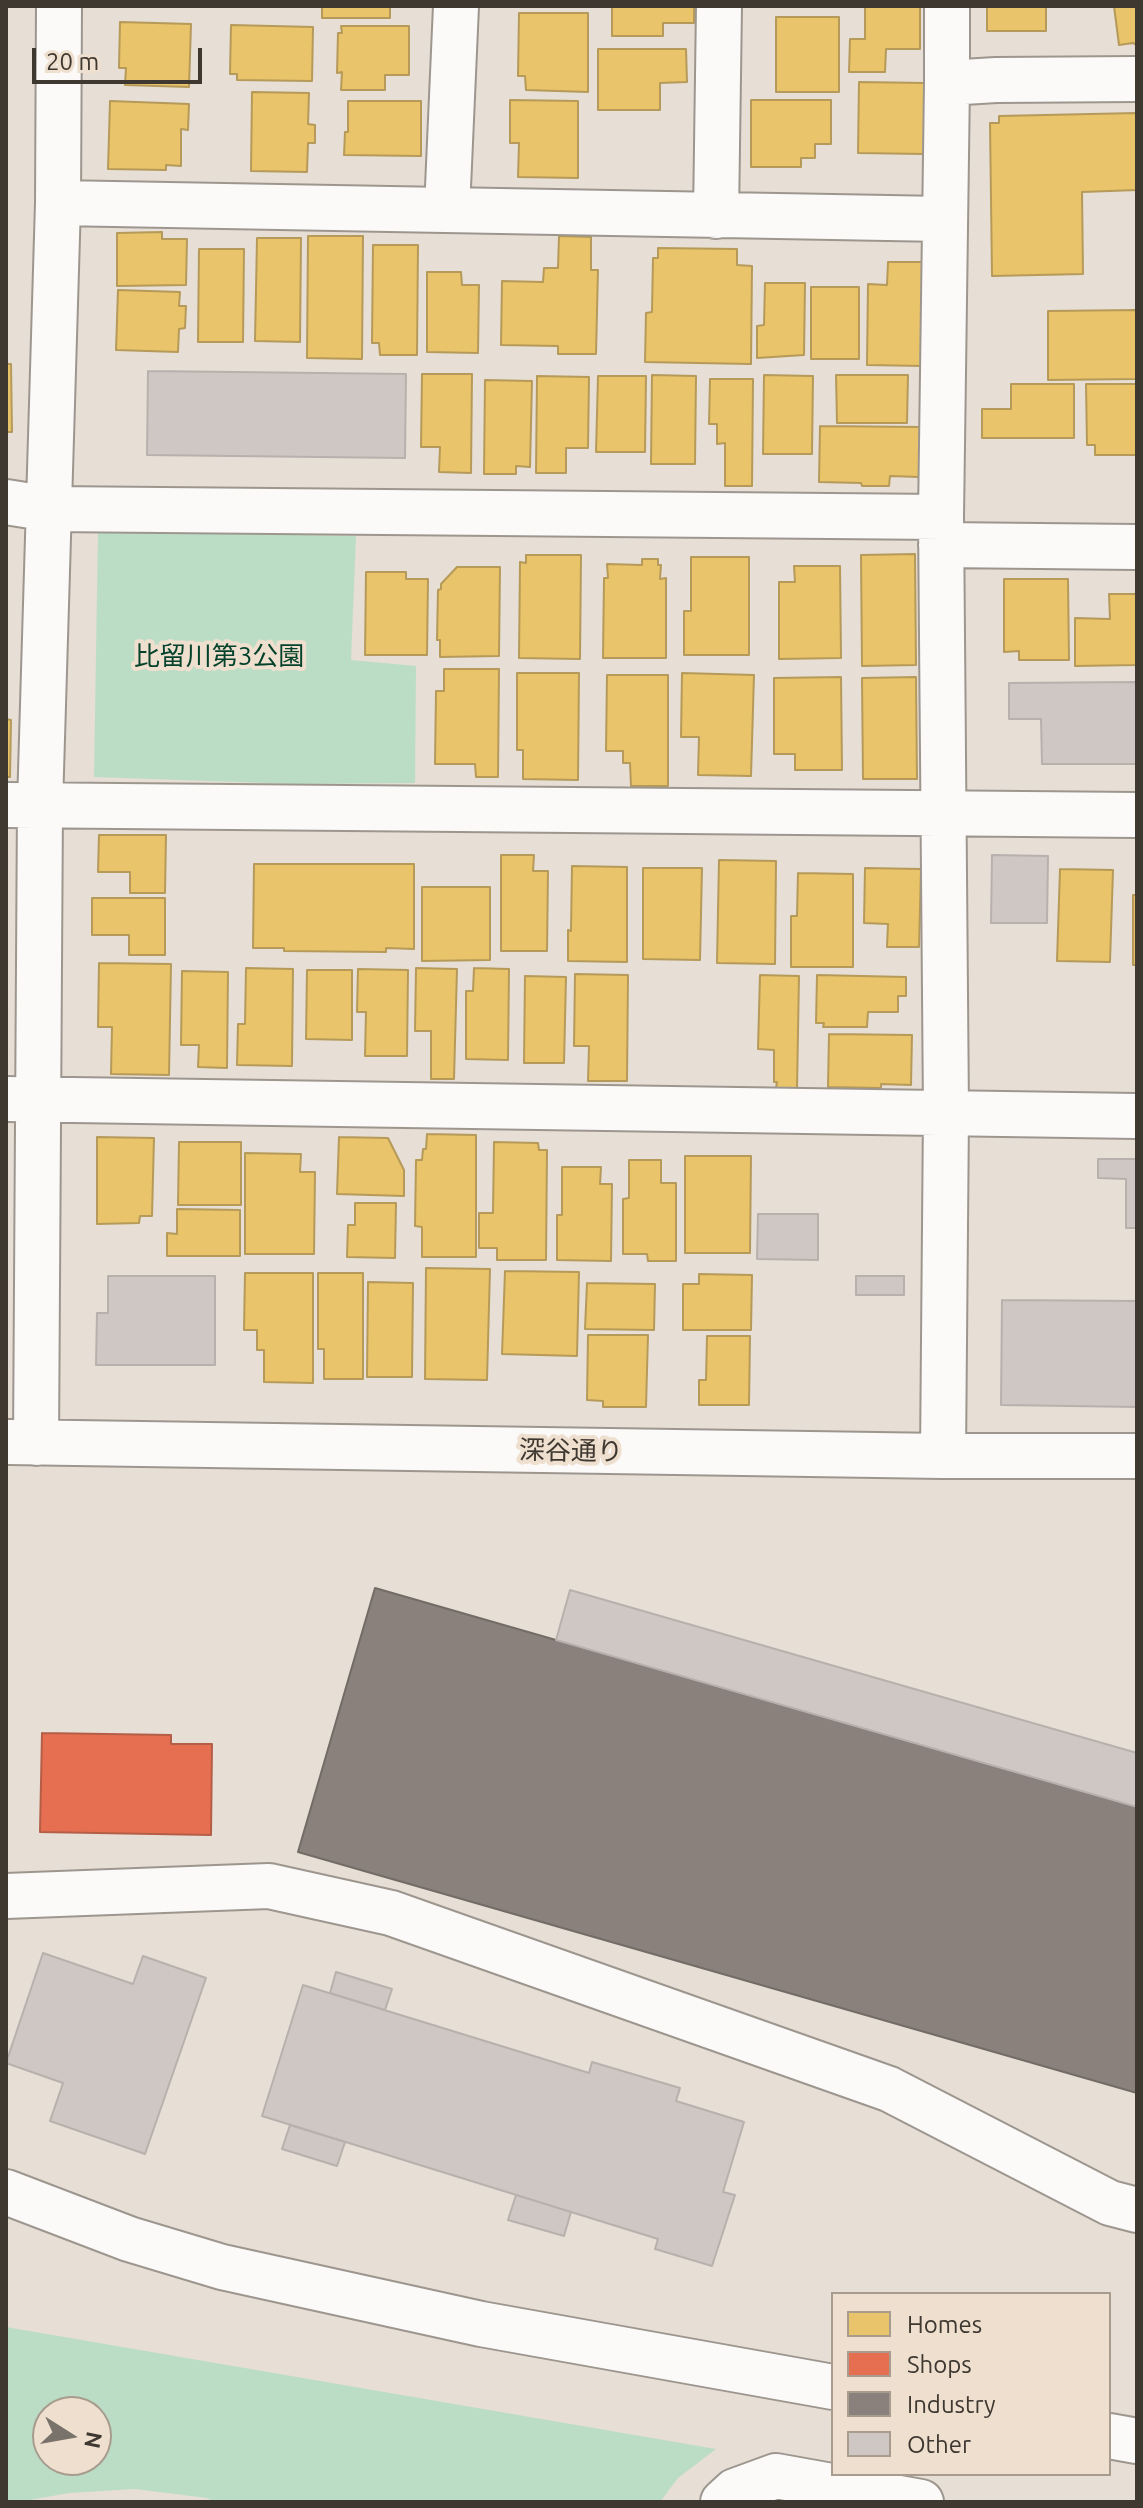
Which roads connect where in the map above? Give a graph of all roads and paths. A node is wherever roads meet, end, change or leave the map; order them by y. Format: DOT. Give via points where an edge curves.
graph roads {
  1 [pos="59,6"];
  2 [pos="456,6"];
  3 [pos="719,6"];
  4 [pos="947,6"];
  5 [pos="1137,79"];
  6 [pos="947,83"];
  7 [pos="58,203"];
  8 [pos="447,210"];
  9 [pos="716,216"];
  10 [pos="943,219"];
  11 [pos="6,502"];
  12 [pos="50,509"];
  13 [pos="941,531"];
  14 [pos="1137,547"];
  15 [pos="23,805"];
  16 [pos="945,815"];
  17 [pos="1137,815"];
  18 [pos="23,1100"];
  19 [pos="946,1112"];
  20 [pos="1137,1116"];
  21 [pos="21,1443"];
  22 [pos="943,1456"];
  23 [pos="1137,1456"];
  24 [pos="6,1896"];
  25 [pos="6,2192"];
  26 [pos="1137,2210"];
  27 [pos="831,2387"];
  28 [pos="1111,2436"];
  29 [pos="1137,2441"];
  30 [pos="723,2502"];
  31 [pos="921,2502"];
  1 -- 7 [label="street"];
  2 -- 8 [label="street"];
  3 -- 9 [label="street"];
  4 -- 6 [label="street"];
  5 -- 6 [label="street"];
  6 -- 10 [label="street"];
  7 -- 8 [label="street"];
  7 -- 12 [label="street"];
  8 -- 9 [label="street"];
  9 -- 10 [label="street"];
  10 -- 13 [label="street"];
  11 -- 12 [label="street"];
  12 -- 13 [label="street"];
  12 -- 15 [label="street"];
  13 -- 14 [label="street"];
  13 -- 16 [label="street"];
  15 -- 16 [label="street"];
  15 -- 18 [label="street"];
  16 -- 17 [label="street"];
  16 -- 19 [label="street"];
  18 -- 19 [label="street"];
  18 -- 21 [label="street"];
  19 -- 20 [label="street"];
  19 -- 22 [label="street"];
  21 -- 22 [label="street, 深谷通り"];
  22 -- 23 [label="street, 深谷通り"];
  24 -- 26 [label="street" via="269,1886 391,1913 889,2089 1110,2203"];
  25 -- 27 [label="street" via="129,2239 222,2267 481,2324"];
  28 -- 29 [label="street"];
  30 -- 31 [label="street" via="735,2491 776,2476"];
}
